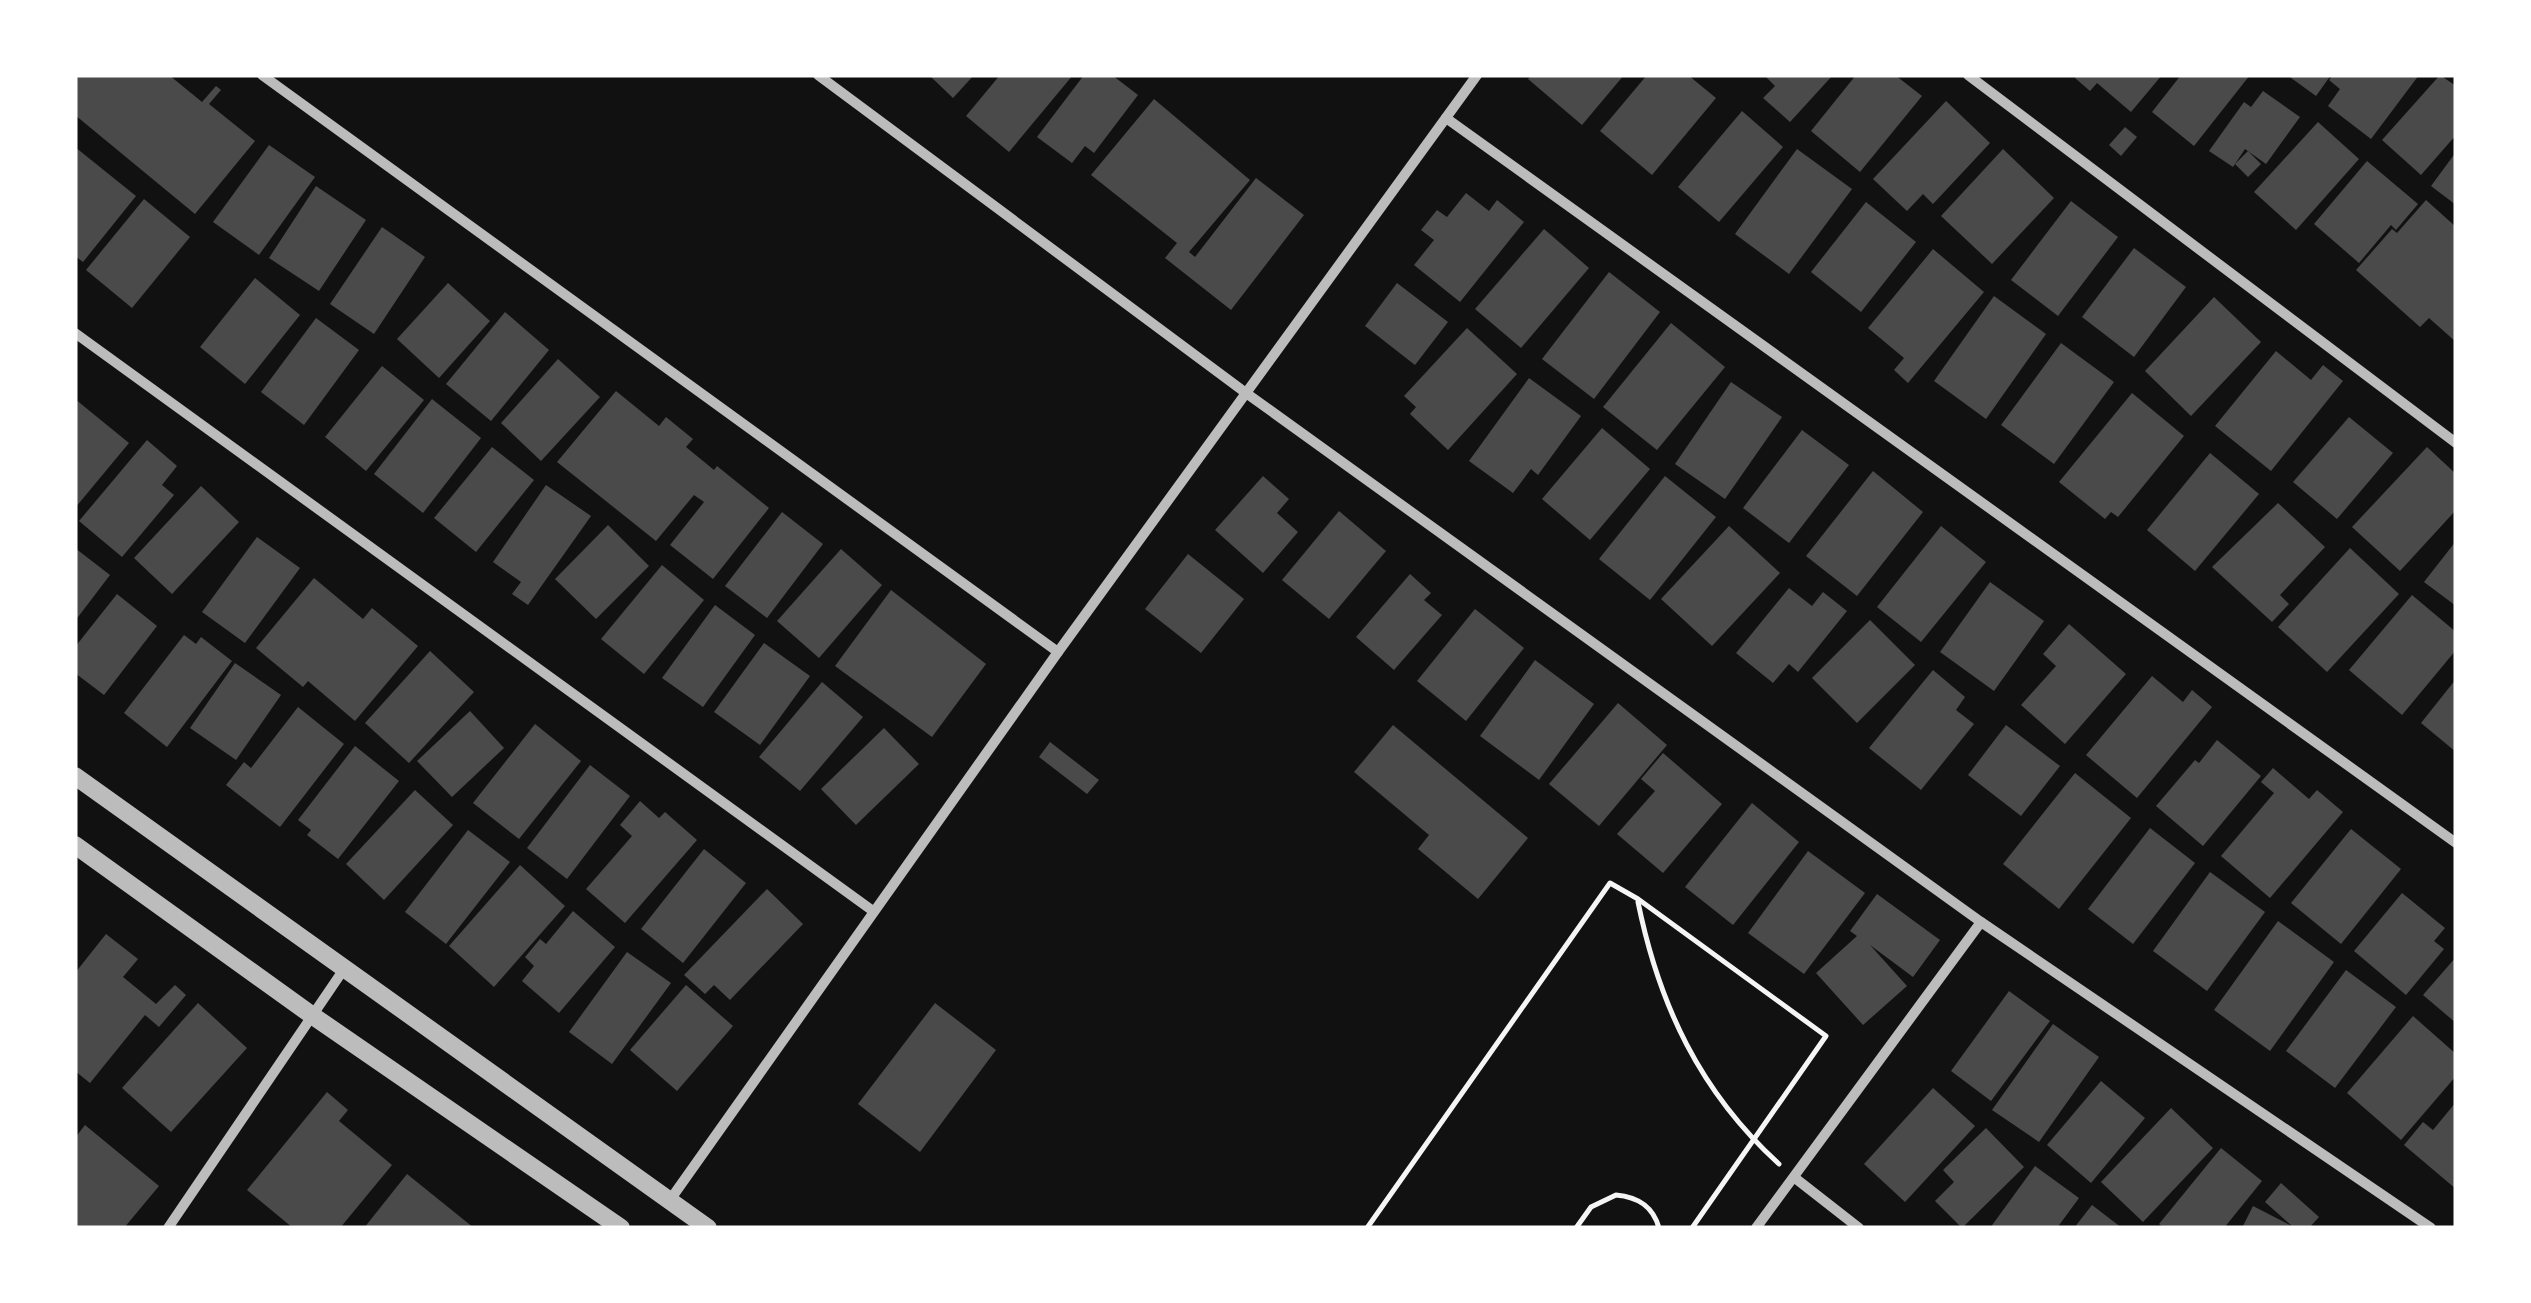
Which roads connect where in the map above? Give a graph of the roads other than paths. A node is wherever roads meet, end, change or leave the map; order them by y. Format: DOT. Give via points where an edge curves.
graph roads {
  1 [pos="262,75"];
  2 [pos="818,75"];
  3 [pos="1476,75"];
  4 [pos="1968,75"];
  5 [pos="1446,118"];
  6 [pos="75,333"];
  7 [pos="1246,393"];
  8 [pos="2456,443"];
  9 [pos="1058,652"];
  10 [pos="75,776"];
  11 [pos="75,844"];
  12 [pos="2456,844"];
  13 [pos="873,910"];
  14 [pos="1981,922"];
  15 [pos="344,969"];
  16 [pos="312,1016"];
  17 [pos="1795,1178"];
  18 [pos="670,1200"];
  19 [pos="168,1228"];
  20 [pos="621,1228"];
  21 [pos="708,1228"];
  22 [pos="1756,1228"];
  23 [pos="1858,1228"];
  24 [pos="2432,1228"];
  1 -- 9 [label="street"];
  2 -- 7 [label="street"];
  3 -- 5 [label="street"];
  4 -- 8 [label="street"];
  5 -- 7 [label="street"];
  5 -- 12 [label="street"];
  6 -- 13 [label="street"];
  7 -- 9 [label="street"];
  7 -- 14 [label="street"];
  9 -- 13 [label="street"];
  10 -- 15 [label="street"];
  11 -- 16 [label="street"];
  13 -- 18 [label="street"];
  14 -- 17 [label="street"];
  14 -- 24 [label="street"];
  15 -- 16 [label="street"];
  15 -- 18 [label="street"];
  16 -- 19 [label="street"];
  16 -- 20 [label="street"];
  17 -- 22 [label="street"];
  17 -- 23 [label="street"];
  18 -- 21 [label="street"];
}
